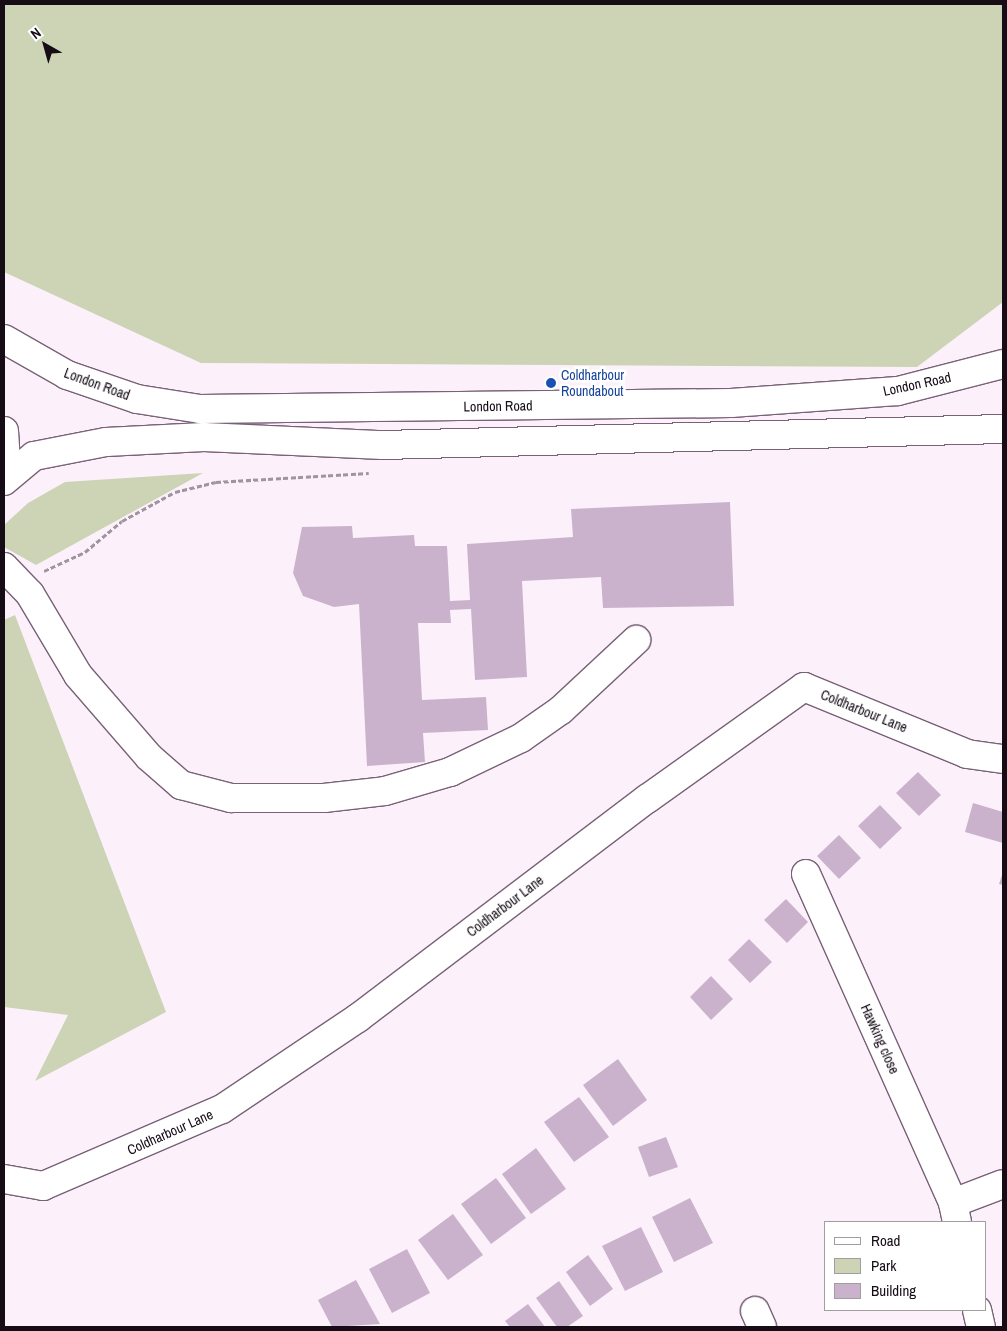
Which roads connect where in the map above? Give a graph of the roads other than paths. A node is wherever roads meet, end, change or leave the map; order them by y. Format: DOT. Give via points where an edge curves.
graph roads {
  1 [pos="4,340"];
  2 [pos="1003,364"];
  3 [pos="1003,429"];
  4 [pos="4,431"];
  5 [pos="5,479"];
  6 [pos="12,576"];
  7 [pos="636,640"];
  8 [pos="1003,759"];
  9 [pos="806,874"];
  10 [pos="4,1179"];
  11 [pos="1003,1184"];
  12 [pos="955,1213"];
  13 [pos="977,1311"];
  14 [pos="981,1327"];
  1 -- 2 [label="main road, London Road" via="67,375 137,399 200,409 731,403 898,391"];
  3 -- 5 [label="main road" via="383,445 204,437 106,442 34,456"];
  4 -- 5 [label="main road"];
  6 -- 7 [label="main road" via="78,675 150,757 181,785 231,798 324,798 385,791 450,772 520,738 561,710"];
  8 -- 10 [label="main road, Coldharbour Lane" via="967,754 804,687 647,799 358,1018 222,1109 43,1186"];
  9 -- 12 [label="main road, Hawking close"];
  11 -- 12 [label="main road"];
  13 -- 14 [label="main road"];
}
